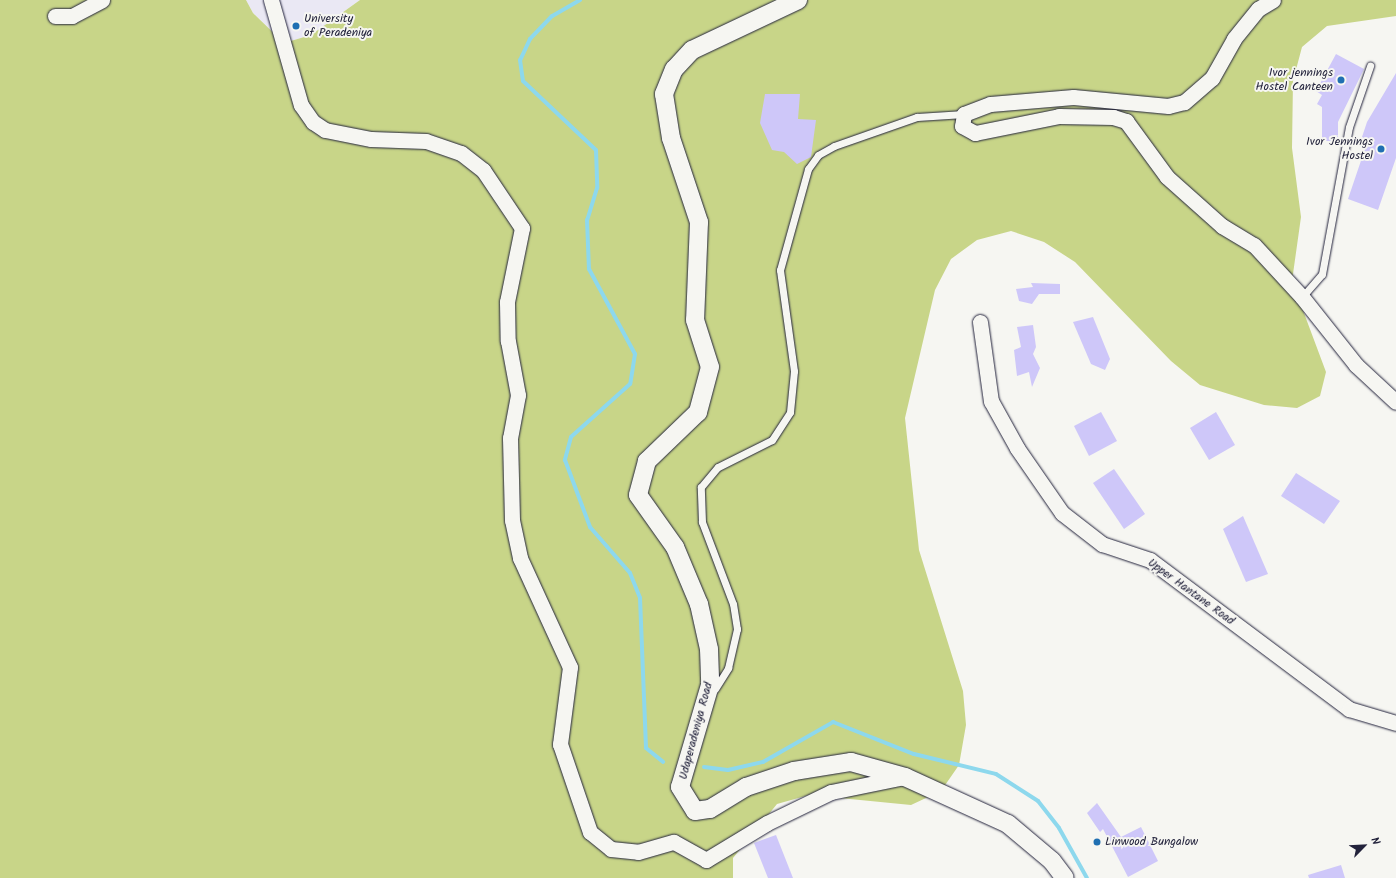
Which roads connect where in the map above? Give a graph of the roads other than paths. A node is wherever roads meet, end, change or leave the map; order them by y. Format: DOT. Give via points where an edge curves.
graph roads {
  1 [pos="102,0"];
  2 [pos="271,0"];
  3 [pos="798,0"];
  4 [pos="1274,0"];
  5 [pos="55,16"];
  6 [pos="1370,66"];
  7 [pos="964,114"];
  8 [pos="1302,296"];
  9 [pos="980,322"];
  10 [pos="1396,402"];
  11 [pos="704,705"];
  12 [pos="1396,723"];
  13 [pos="904,777"];
  14 [pos="1065,878"];
  1 -- 5 [label="street" via="72,16"];
  2 -- 13 [label="street" via="301,105 313,122 325,130 371,139 426,141 461,153 483,170 522,228 507,302 508,342 518,395 510,438 512,520 520,558 570,667 560,744 590,832 610,849 638,852 674,842 706,860 767,823 831,792"];
  3 -- 11 [label="street, Udaperadeniya Road" via="692,50 674,69 664,94 671,138 699,222 695,320 710,367 698,412 647,461 638,495 675,548 699,604 709,648 710,686"];
  4 -- 7 [label="street" via="1258,9 1234,39 1212,78 1184,102 1168,106 1073,97 990,104"];
  6 -- 8 [label="lane" via="1349,127 1322,274"];
  7 -- 8 [label="street" via="962,126 975,133 1059,116 1113,117 1126,121 1167,176 1222,226 1254,245"];
  7 -- 11 [label="lane" via="917,117 834,146 818,154 808,169 780,270 794,371 790,412 772,440 718,467 700,487 702,522 733,604 737,629 728,668"];
  8 -- 10 [label="street" via="1356,365"];
  9 -- 12 [label="street, Upper Hantane Road" via="991,401 1017,448 1062,513 1102,544 1150,560 1349,709"];
  11 -- 13 [label="street, Udaperadeniya Road" via="680,787 695,811 710,809 746,787 794,771 851,762"];
  13 -- 14 [label="street, Udaperadeniya Road" via="1008,824 1052,861"];
}
